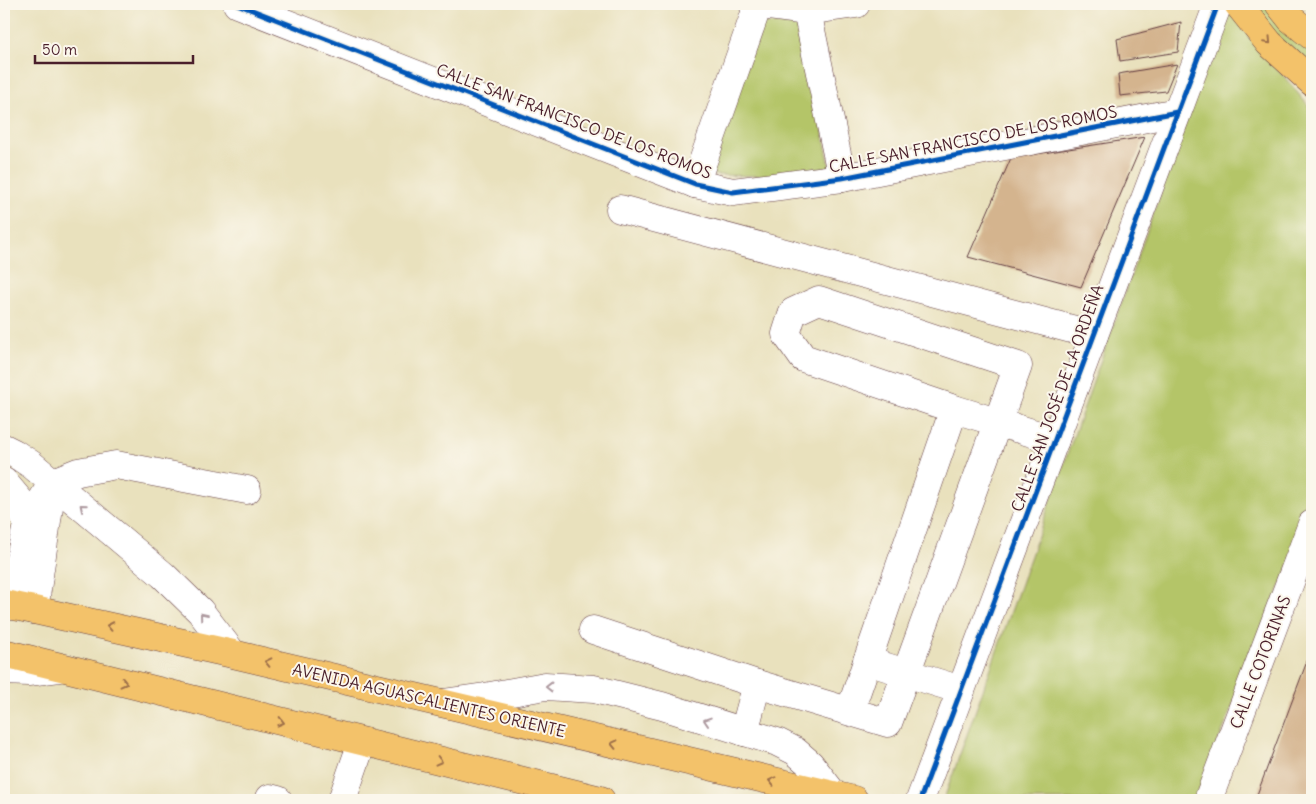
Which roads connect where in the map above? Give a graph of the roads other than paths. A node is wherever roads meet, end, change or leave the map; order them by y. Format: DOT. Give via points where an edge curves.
graph roads {
  1 [pos="237,4"];
  2 [pos="755,4"];
  3 [pos="850,4"];
  4 [pos="1218,4"];
  5 [pos="1238,4"];
  6 [pos="1279,4"];
  7 [pos="806,11"];
  8 [pos="1312,36"];
  9 [pos="1312,82"];
  10 [pos="1177,112"];
  11 [pos="842,178"];
  12 [pos="694,184"];
  13 [pos="620,209"];
  14 [pos="1094,335"];
  15 [pos="954,409"];
  16 [pos="997,422"];
  17 [pos="1055,440"];
  18 [pos="7,455"];
  19 [pos="4,482"];
  20 [pos="53,482"];
  21 [pos="247,490"];
  22 [pos="1312,524"];
  23 [pos="27,525"];
  24 [pos="16,607"];
  25 [pos="593,630"];
  26 [pos="4,653"];
  27 [pos="233,654"];
  28 [pos="867,660"];
  29 [pos="59,668"];
  30 [pos="4,671"];
  31 [pos="906,673"];
  32 [pos="757,684"];
  33 [pos="961,690"];
  34 [pos="442,703"];
  35 [pos="850,711"];
  36 [pos="744,732"];
  37 [pos="362,742"];
  38 [pos="557,795"];
  39 [pos="844,798"];
  40 [pos="342,800"];
  41 [pos="601,800"];
  42 [pos="920,800"];
  43 [pos="1208,800"];
  1 -- 12 [label="street, CALLE SAN FRANCISCO DE LOS ROMOS"];
  2 -- 7 [label="street"];
  2 -- 12 [label="street"];
  3 -- 7 [label="street"];
  4 -- 10 [label="street, CALLE SAN JOSÉ DE LA ORDEÑA"];
  5 -- 9 [label="main road, one-way" via="1269,43"];
  6 -- 8 [label="main road"];
  7 -- 11 [label="street"];
  10 -- 11 [label="street, CALLE SAN FRANCISCO DE LOS ROMOS"];
  10 -- 14 [label="street, CALLE SAN JOSÉ DE LA ORDEÑA"];
  11 -- 12 [label="street, CALLE SAN FRANCISCO DE LOS ROMOS" via="733,192"];
  13 -- 14 [label="street"];
  14 -- 17 [label="street, CALLE SAN JOSÉ DE LA ORDEÑA"];
  15 -- 16 [label="street"];
  15 -- 16 [label="street" via="802,358 786,334 793,312 819,300 1018,366"];
  15 -- 28 [label="street"];
  16 -- 17 [label="street"];
  16 -- 31 [label="street"];
  17 -- 33 [label="street, CALLE SAN JOSÉ DE LA ORDEÑA"];
  18 -- 20 [label="street"];
  19 -- 23 [label="street" via="20,501"];
  20 -- 21 [label="street" via="78,472 116,465"];
  20 -- 23 [label="street"];
  20 -- 24 [label="street"];
  27 -- 20 [label="street, one-way" via="200,612 163,575"];
  22 -- 43 [label="street, CALLE COTORINAS"];
  23 -- 24 [label="street"];
  27 -- 24 [label="main road, AVENIDA AGUASCALIENTES ORIENTE, one-way"];
  25 -- 32 [label="street"];
  26 -- 29 [label="main road"];
  34 -- 27 [label="main road, AVENIDA AGUASCALIENTES ORIENTE, one-way"];
  28 -- 31 [label="street"];
  28 -- 35 [label="street"];
  29 -- 30 [label="street"];
  29 -- 37 [label="main road, one-way"];
  31 -- 33 [label="street"];
  31 -- 35 [label="street" via="888,722"];
  32 -- 35 [label="street"];
  32 -- 36 [label="street"];
  33 -- 42 [label="street, CALLE SAN JOSÉ DE LA ORDEÑA"];
  36 -- 34 [label="street, one-way" via="594,689 545,686"];
  39 -- 34 [label="main road, AVENIDA AGUASCALIENTES ORIENTE, one-way"];
  36 -- 39 [label="street" via="795,751"];
  37 -- 38 [label="main road, one-way"];
  37 -- 40 [label="street"];
  38 -- 41 [label="main road"];
}
